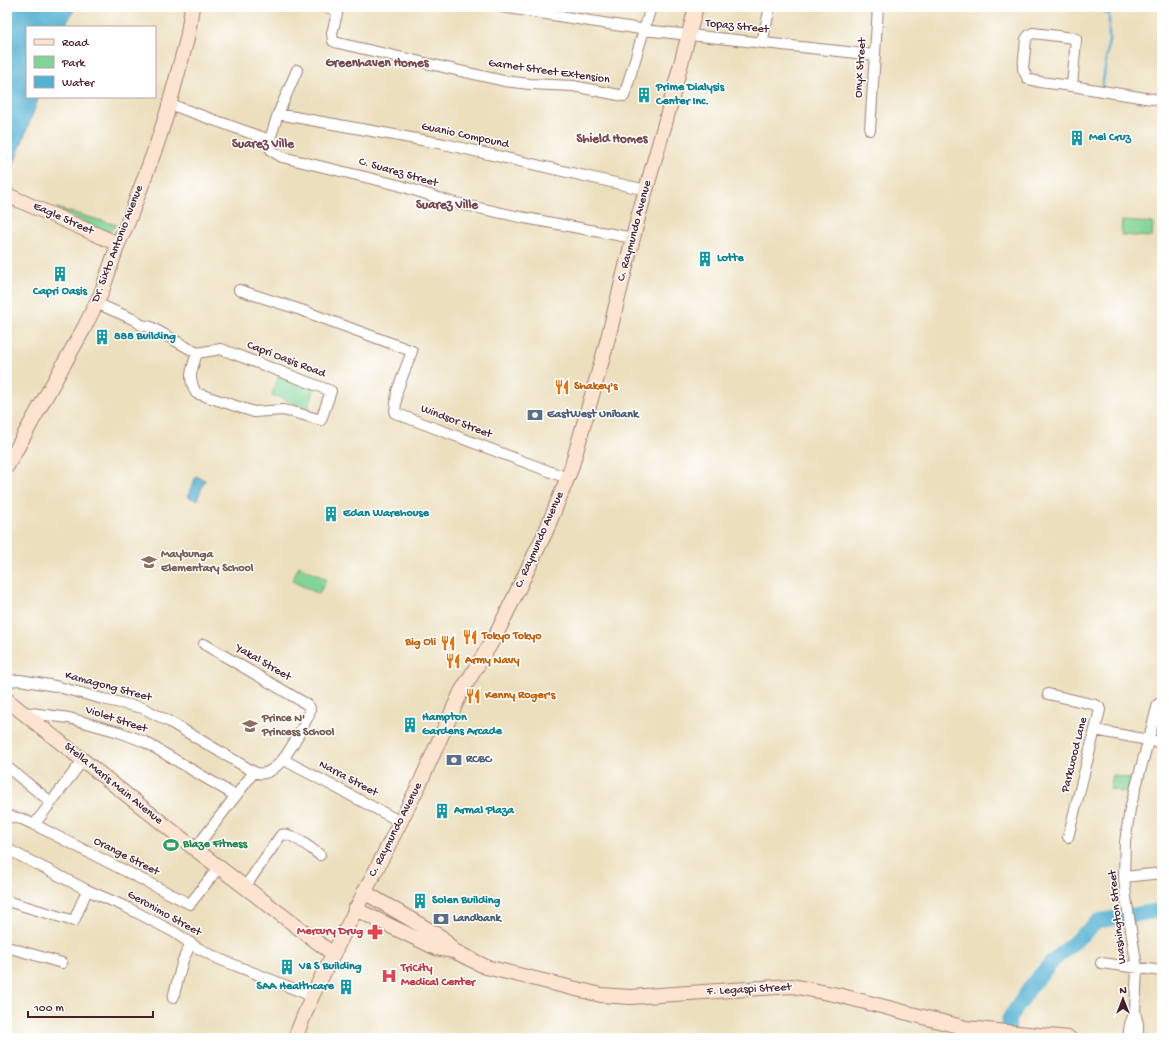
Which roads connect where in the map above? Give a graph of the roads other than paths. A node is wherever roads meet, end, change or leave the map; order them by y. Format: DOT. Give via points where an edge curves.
graph roads {
  1 [pos="192,7"];
  2 [pos="324,7"];
  3 [pos="502,7"];
  4 [pos="651,7"];
  5 [pos="696,7"];
  6 [pos="770,7"];
  7 [pos="878,7"];
  8 [pos="338,9"];
  9 [pos="645,30"];
  10 [pos="688,35"];
  11 [pos="762,43"];
  12 [pos="874,55"];
  13 [pos="297,70"];
  14 [pos="1072,86"];
  15 [pos="1162,100"];
  16 [pos="169,104"];
  17 [pos="278,114"];
  18 [pos="870,130"];
  19 [pos="268,145"];
  20 [pos="646,190"];
  21 [pos="7,195"];
  22 [pos="633,238"];
  23 [pos="118,244"];
  24 [pos="239,290"];
  25 [pos="96,303"];
  26 [pos="197,352"];
  27 [pos="7,466"];
  28 [pos="567,478"];
  29 [pos="204,644"];
  30 [pos="7,681"];
  31 [pos="1048,694"];
  32 [pos="7,700"];
  33 [pos="1158,704"];
  34 [pos="24,712"];
  35 [pos="1095,730"];
  36 [pos="1148,740"];
  37 [pos="1162,742"];
  38 [pos="83,760"];
  39 [pos="284,760"];
  40 [pos="7,767"];
  41 [pos="257,773"];
  42 [pos="236,796"];
  43 [pos="51,802"];
  44 [pos="7,816"];
  45 [pos="401,822"];
  46 [pos="34,825"];
  47 [pos="1068,837"];
  48 [pos="7,849"];
  49 [pos="195,849"];
  50 [pos="320,855"];
  51 [pos="219,867"];
  52 [pos="1162,873"];
  53 [pos="1124,877"];
  54 [pos="245,887"];
  55 [pos="87,890"];
  56 [pos="364,892"];
  57 [pos="7,901"];
  58 [pos="355,909"];
  59 [pos="191,944"];
  60 [pos="7,947"];
  61 [pos="454,951"];
  62 [pos="333,954"];
  63 [pos="62,963"];
  64 [pos="1101,963"];
  65 [pos="1137,968"];
  66 [pos="1162,971"];
  67 [pos="312,996"];
  68 [pos="173,998"];
  69 [pos="1135,1012"];
  70 [pos="295,1038"];
  71 [pos="1069,1038"];
  72 [pos="1128,1038"];
  73 [pos="1138,1038"];
  1 -- 16 [label="main road, Dr. Sixto Antonio Avenue" via="187,39"];
  2 -- 8 [label="street"];
  3 -- 9 [label="street, Topaz Street"];
  4 -- 9 [label="street"];
  5 -- 10 [label="main road, C. Raymundo Avenue"];
  6 -- 11 [label="street"];
  7 -- 12 [label="street, Onyx Street"];
  8 -- 9 [label="street, Garnet Street Extension" via="332,33 333,41 338,43 504,81 573,86 624,96"];
  9 -- 10 [label="street, Topaz Street"];
  10 -- 11 [label="street, Topaz Street"];
  10 -- 20 [label="main road, C. Raymundo Avenue"];
  11 -- 12 [label="street, Topaz Street"];
  12 -- 18 [label="street, Onyx Street"];
  13 -- 17 [label="street"];
  14 -- 14 [label="street" via="1028,79 1023,69 1026,39 1029,35 1033,33 1076,39"];
  14 -- 15 [label="street"];
  16 -- 19 [label="street, C. Suarez Street" via="264,138"];
  16 -- 23 [label="main road, Dr. Sixto Antonio Avenue" via="157,144"];
  17 -- 19 [label="street"];
  17 -- 20 [label="street, Guanio Compound" via="444,144"];
  19 -- 22 [label="street, C. Suarez Street" via="282,157 398,185 451,202"];
  20 -- 22 [label="main road, C. Raymundo Avenue"];
  21 -- 23 [label="main road, Eagle Street"];
  22 -- 28 [label="main road, C. Raymundo Avenue" via="606,346"];
  23 -- 25 [label="main road, Dr. Sixto Antonio Avenue"];
  24 -- 28 [label="street, Windsor Street" via="305,311 412,351 397,391 395,412"];
  25 -- 26 [label="street" via="135,320 143,318 151,327"];
  25 -- 27 [label="main road, Dr. Sixto Antonio Avenue"];
  26 -- 26 [label="street, Capri Oasis Road" via="222,349 332,391 321,420 283,410 254,412 196,393 190,374"];
  28 -- 45 [label="main road, C. Raymundo Avenue" via="519,590 496,635 466,682"];
  29 -- 39 [label="street, Yakal Street" via="306,702 310,708 309,715"];
  30 -- 41 [label="street, Kamagong Street" via="20,680 55,686 142,708"];
  31 -- 35 [label="street, Parkwood Lane" via="1099,707"];
  32 -- 34 [label="main road, Stella Maris Main Avenue"];
  33 -- 36 [label="street, Washington Street"];
  34 -- 38 [label="main road, Stella Maris Main Avenue"];
  34 -- 42 [label="street, Violet Street" via="69,718 145,742"];
  35 -- 36 [label="street"];
  35 -- 47 [label="street, Parkwood Lane"];
  36 -- 37 [label="street"];
  36 -- 53 [label="street, Washington Street" via="1130,809 1125,842"];
  38 -- 43 [label="street"];
  38 -- 49 [label="main road, Stella Maris Main Avenue"];
  39 -- 41 [label="street" via="267,773"];
  39 -- 45 [label="street, Narra Street"];
  40 -- 43 [label="street"];
  41 -- 42 [label="street"];
  42 -- 49 [label="street"];
  43 -- 46 [label="street"];
  44 -- 46 [label="street, Orange Street"];
  45 -- 56 [label="main road, C. Raymundo Avenue"];
  46 -- 51 [label="street, Orange Street" via="190,904"];
  48 -- 55 [label="street, Geronimo Street"];
  49 -- 51 [label="main road, Stella Maris Main Avenue"];
  50 -- 54 [label="street" via="290,835 281,835"];
  51 -- 54 [label="main road, Stella Maris Main Avenue"];
  52 -- 53 [label="street"];
  53 -- 65 [label="street, Washington Street"];
  54 -- 62 [label="main road, Stella Maris Main Avenue"];
  55 -- 57 [label="street" via="74,921"];
  55 -- 59 [label="street, Geronimo Street" via="174,932"];
  56 -- 58 [label="main road, C. Raymundo Avenue"];
  56 -- 61 [label="main road, F. Legaspi Street" via="441,937"];
  58 -- 61 [label="main road, F. Legaspi Street" via="436,948"];
  58 -- 62 [label="main road, C. Raymundo Avenue"];
  59 -- 67 [label="street, Geronimo Street" via="220,959"];
  59 -- 68 [label="street" via="183,960"];
  60 -- 63 [label="street"];
  61 -- 71 [label="main road, F. Legaspi Street" via="486,967 601,995 630,997 792,986 966,1028"];
  62 -- 67 [label="main road, C. Raymundo Avenue"];
  64 -- 65 [label="street"];
  65 -- 66 [label="street"];
  65 -- 69 [label="street, Washington Street"];
  67 -- 70 [label="main road, C. Raymundo Avenue"];
  69 -- 72 [label="street, Washington Street"];
  69 -- 73 [label="street, Washington Street"];
}
